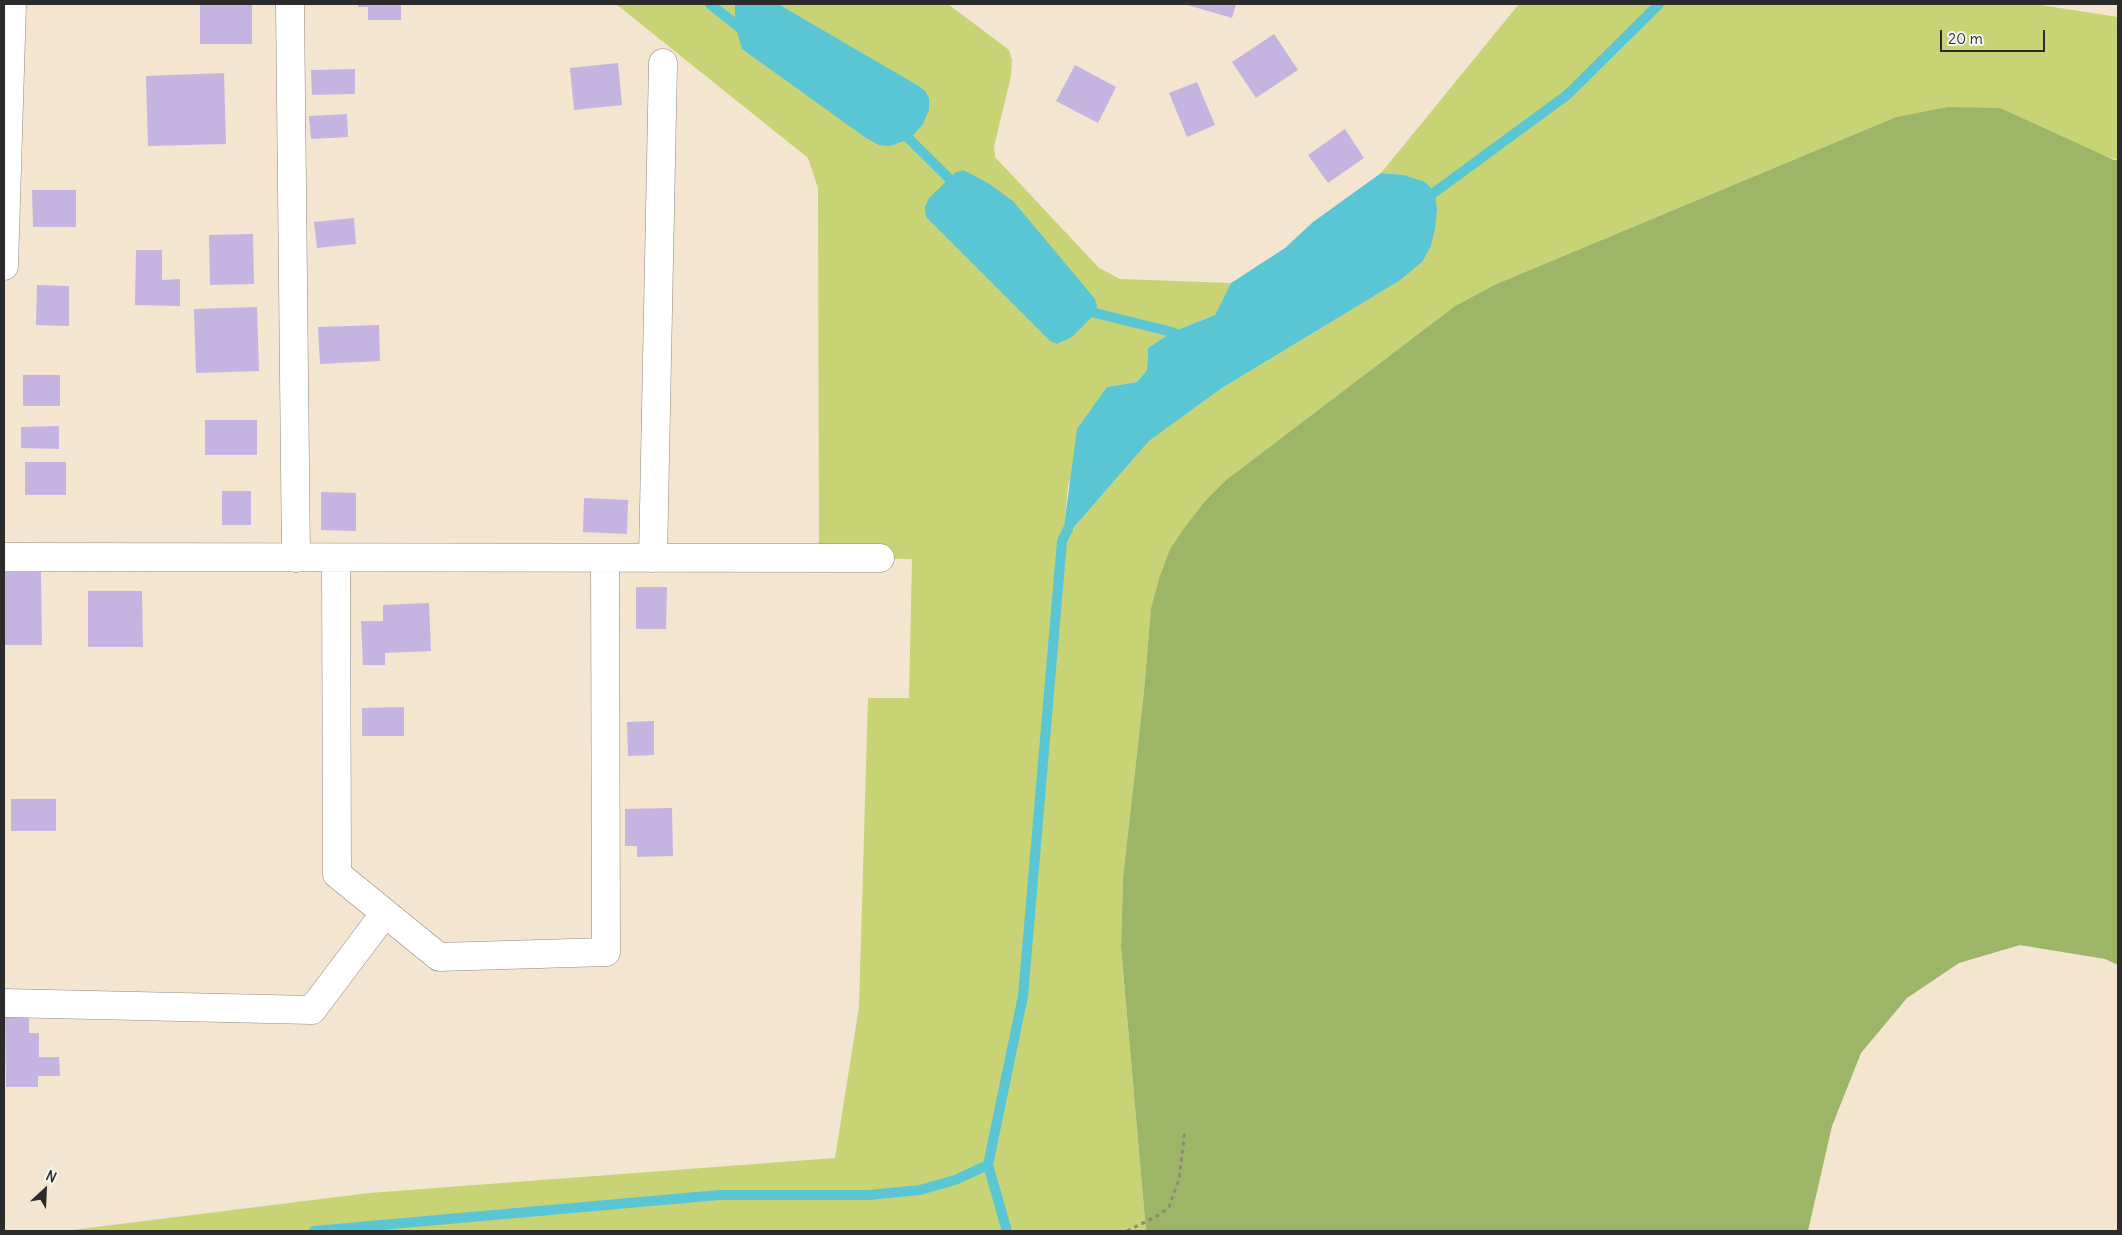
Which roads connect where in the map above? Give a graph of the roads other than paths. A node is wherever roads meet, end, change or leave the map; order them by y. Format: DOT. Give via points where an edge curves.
graph roads {
  1 [pos="12,4"];
  2 [pos="290,4"];
  3 [pos="663,63"];
  4 [pos="4,266"];
  5 [pos="4,557"];
  6 [pos="296,558"];
  7 [pos="336,558"];
  8 [pos="606,558"];
  9 [pos="653,558"];
  10 [pos="880,558"];
  11 [pos="385,913"];
  12 [pos="4,1003"];
  1 -- 4 [label="street"];
  2 -- 6 [label="street"];
  3 -- 9 [label="street"];
  5 -- 6 [label="street"];
  6 -- 7 [label="street"];
  7 -- 8 [label="street"];
  7 -- 11 [label="street" via="337,874"];
  8 -- 9 [label="street"];
  8 -- 11 [label="street" via="606,952 439,957"];
  9 -- 10 [label="street"];
  11 -- 12 [label="street" via="312,1010"];
}
